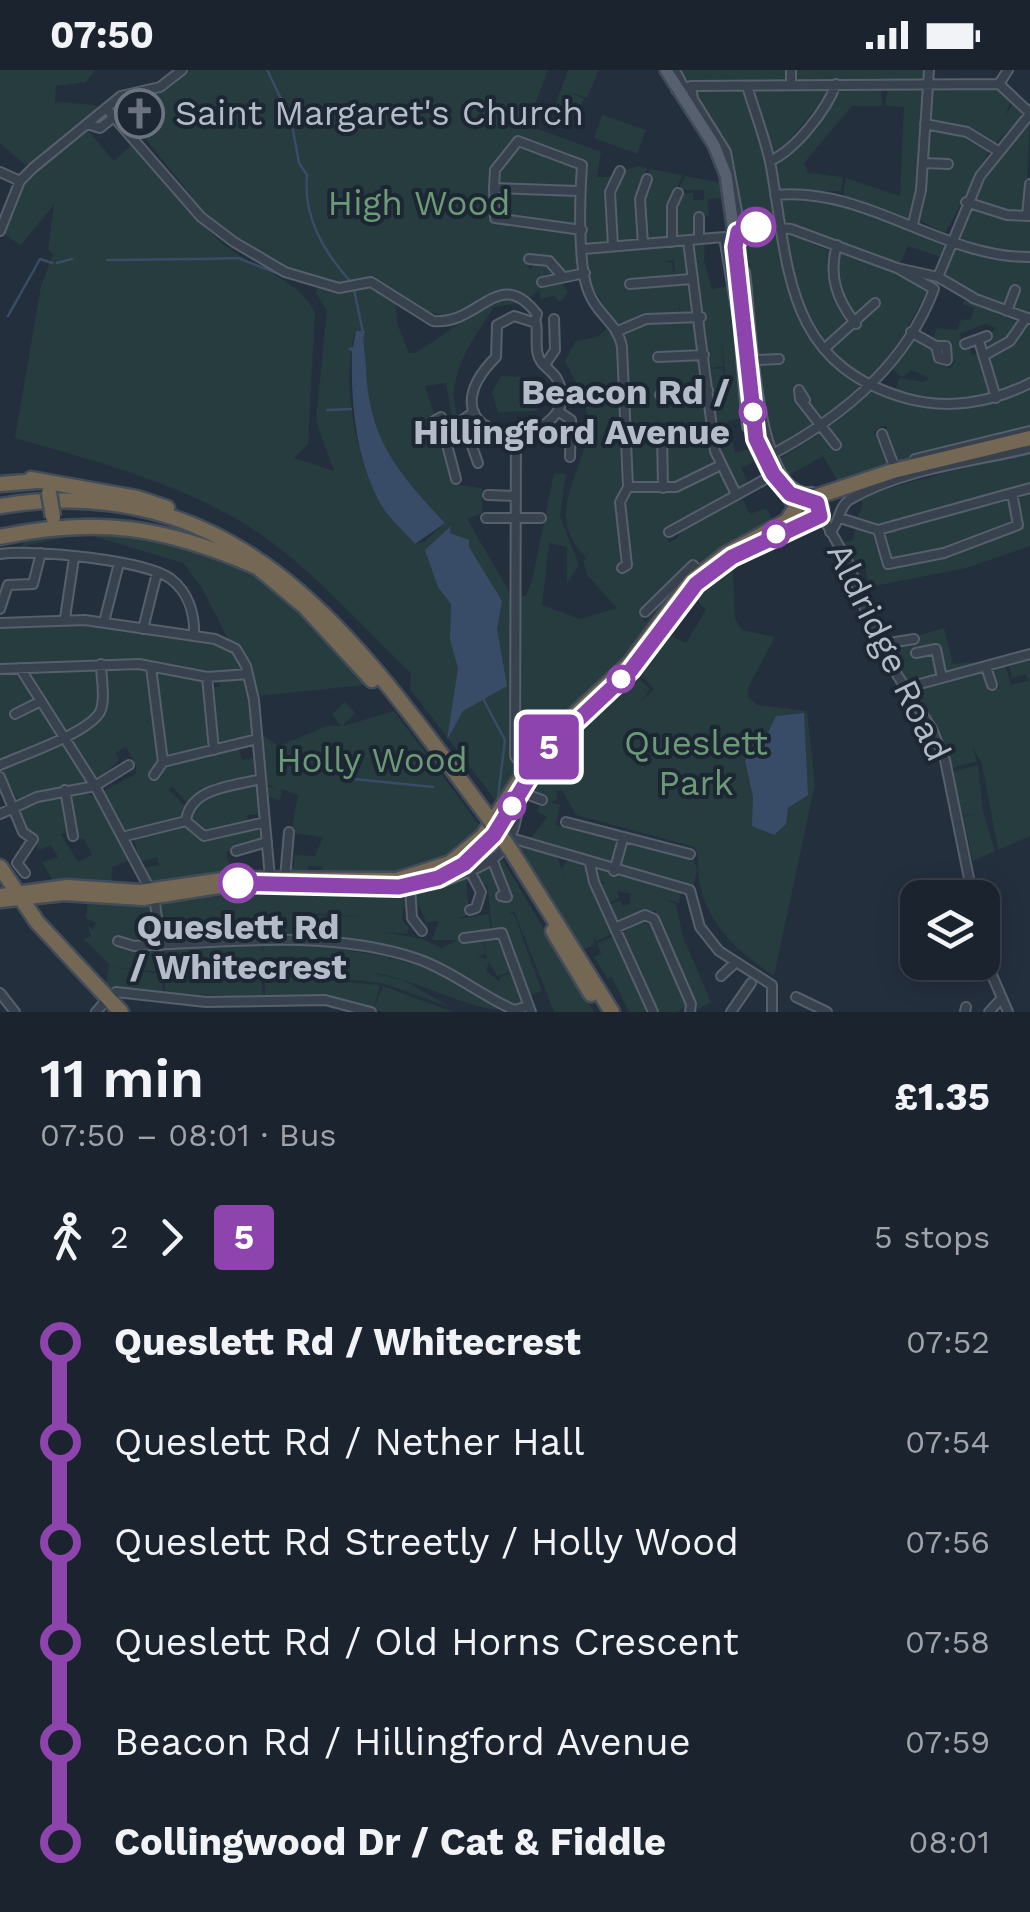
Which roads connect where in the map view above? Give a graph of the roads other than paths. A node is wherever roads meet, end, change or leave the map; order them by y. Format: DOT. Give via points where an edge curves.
graph roads {
  1 [pos="182,70"];
  2 [pos="666,70"];
  3 [pos="675,70"];
  4 [pos="792,70"];
  5 [pos="929,70"];
  6 [pos="1008,70"];
  7 [pos="836,84"];
  8 [pos="927,84"];
  9 [pos="999,84"];
  10 [pos="747,86"];
  11 [pos="792,86"];
  12 [pos="683,88"];
  13 [pos="106,108"];
  14 [pos="1030,114"];
  15 [pos="115,116"];
  16 [pos="87,124"];
  17 [pos="925,124"];
  18 [pos="998,151"];
  19 [pos="770,161"];
  20 [pos="924,163"];
  21 [pos="948,164"];
  22 [pos="0,172"];
  23 [pos="619,174"];
  24 [pos="648,181"];
  25 [pos="16,182"];
  26 [pos="1030,184"];
  27 [pos="494,188"];
  28 [pos="578,191"];
  29 [pos="775,195"];
  30 [pos="677,197"];
  31 [pos="966,202"];
  32 [pos="1029,216"];
  33 [pos="700,218"];
  34 [pos="914,224"];
  35 [pos="780,227"];
  36 [pos="0,230"];
  37 [pos="582,230"];
  38 [pos="735,233"];
  39 [pos="952,238"];
  40 [pos="699,240"];
  41 [pos="688,241"];
  42 [pos="672,242"];
  43 [pos="643,244"];
  44 [pos="837,245"];
  45 [pos="613,246"];
  46 [pos="584,249"];
  47 [pos="1030,256"];
  48 [pos="533,260"];
  49 [pos="585,274"];
  50 [pos="563,277"];
  51 [pos="546,279"];
  52 [pos="691,279"];
  53 [pos="629,283"];
  54 [pos="935,283"];
  55 [pos="1014,290"];
  56 [pos="875,303"];
  57 [pos="1007,310"];
  58 [pos="700,317"];
  59 [pos="1028,318"];
  60 [pos="553,319"];
  61 [pos="535,321"];
  62 [pos="855,323"];
  63 [pos="618,330"];
  64 [pos="911,332"];
  65 [pos="966,344"];
  66 [pos="936,346"];
  67 [pos="824,349"];
  68 [pos="986,355"];
  69 [pos="704,356"];
  70 [pos="658,357"];
  71 [pos="780,359"];
  72 [pos="756,360"];
  73 [pos="545,365"];
  74 [pos="1030,384"];
  75 [pos="870,386"];
  76 [pos="708,390"];
  77 [pos="659,395"];
  78 [pos="996,398"];
  79 [pos="805,400"];
  80 [pos="558,411"];
  81 [pos="474,412"];
  82 [pos="437,415"];
  83 [pos="823,426"];
  84 [pos="459,430"];
  85 [pos="882,434"];
  86 [pos="516,436"];
  87 [pos="662,436"];
  88 [pos="1030,440"];
  89 [pos="448,445"];
  90 [pos="836,445"];
  91 [pos="568,454"];
  92 [pos="768,457"];
  93 [pos="478,458"];
  94 [pos="720,466"];
  95 [pos="894,466"];
  96 [pos="0,470"];
  97 [pos="458,476"];
  98 [pos="779,476"];
  99 [pos="24,479"];
  100 [pos="628,487"];
  101 [pos="1,488"];
  102 [pos="663,488"];
  103 [pos="1030,488"];
  104 [pos="1012,493"];
  105 [pos="736,494"];
  106 [pos="488,496"];
  107 [pos="516,496"];
  108 [pos="50,502"];
  109 [pos="798,502"];
  110 [pos="0,510"];
  111 [pos="486,518"];
  112 [pos="516,518"];
  113 [pos="541,518"];
  114 [pos="840,518"];
  115 [pos="820,521"];
  116 [pos="878,530"];
  117 [pos="38,532"];
  118 [pos="672,533"];
  119 [pos="0,534"];
  120 [pos="0,554"];
  121 [pos="41,554"];
  122 [pos="733,554"];
  123 [pos="74,558"];
  124 [pos="258,562"];
  125 [pos="119,563"];
  126 [pos="622,568"];
  127 [pos="157,573"];
  128 [pos="702,574"];
  129 [pos="0,609"];
  130 [pos="648,611"];
  131 [pos="65,618"];
  132 [pos="104,622"];
  133 [pos="0,623"];
  134 [pos="143,628"];
  135 [pos="194,636"];
  136 [pos="878,645"];
  137 [pos="1030,654"];
  138 [pos="100,664"];
  139 [pos="151,667"];
  140 [pos="986,667"];
  141 [pos="20,668"];
  142 [pos="0,669"];
  143 [pos="631,670"];
  144 [pos="248,674"];
  145 [pos="207,677"];
  146 [pos="942,678"];
  147 [pos="993,684"];
  148 [pos="905,688"];
  149 [pos="39,702"];
  150 [pos="14,714"];
  151 [pos="65,736"];
  152 [pos="257,739"];
  153 [pos="214,750"];
  154 [pos="545,758"];
  155 [pos="163,762"];
  156 [pos="126,765"];
  157 [pos="0,766"];
  158 [pos="530,771"];
  159 [pos="154,775"];
  160 [pos="0,777"];
  161 [pos="262,779"];
  162 [pos="95,786"];
  163 [pos="65,790"];
  164 [pos="524,793"];
  165 [pos="542,800"];
  166 [pos="13,806"];
  167 [pos="0,814"];
  168 [pos="186,820"];
  169 [pos="266,822"];
  170 [pos="566,822"];
  171 [pos="289,832"];
  172 [pos="72,834"];
  173 [pos="126,836"];
  174 [pos="623,839"];
  175 [pos="268,842"];
  176 [pos="236,851"];
  177 [pos="505,852"];
  178 [pos="690,854"];
  179 [pos="590,864"];
  180 [pos="0,868"];
  181 [pos="453,871"];
  182 [pos="614,871"];
  183 [pos="24,873"];
  184 [pos="471,873"];
  185 [pos="387,875"];
  186 [pos="275,880"];
  187 [pos="969,880"];
  188 [pos="316,883"];
  189 [pos="440,883"];
  190 [pos="410,886"];
  191 [pos="55,891"];
  192 [pos="152,894"];
  193 [pos="11,895"];
  194 [pos="501,896"];
  195 [pos="470,910"];
  196 [pos="614,928"];
  197 [pos="422,930"];
  198 [pos="464,938"];
  199 [pos="118,941"];
  200 [pos="50,942"];
  201 [pos="161,945"];
  202 [pos="736,962"];
  203 [pos="725,976"];
  204 [pos="994,980"];
  205 [pos="751,987"];
  206 [pos="0,992"];
  207 [pos="1002,998"];
  208 [pos="246,1000"];
  209 [pos="798,1000"];
  210 [pos="104,1006"];
  211 [pos="530,1009"];
  212 [pos="15,1012"];
  213 [pos="120,1012"];
  214 [pos="246,1012"];
  215 [pos="370,1012"];
  216 [pos="601,1012"];
  217 [pos="612,1012"];
  218 [pos="653,1012"];
  219 [pos="690,1012"];
  220 [pos="731,1012"];
  221 [pos="771,1012"];
  222 [pos="827,1012"];
  223 [pos="989,1012"];
  224 [pos="1008,1012"];
  1 -- 13 [label="street" via="160,87 121,96"];
  2 -- 12 [label="main road"];
  3 -- 12 [label="street"];
  4 -- 11 [label="street"];
  5 -- 8 [label="street"];
  6 -- 9 [label="street"];
  7 -- 8 [label="street"];
  7 -- 11 [label="street"];
  7 -- 19 [label="street" via="790,148"];
  8 -- 9 [label="street"];
  8 -- 17 [label="street"];
  9 -- 14 [label="street"];
  10 -- 11 [label="street"];
  10 -- 12 [label="street"];
  10 -- 19 [label="street"];
  12 -- 38 [label="main road" via="720,159"];
  12 -- 38 [label="street" via="726,152"];
  13 -- 15 [label="street"];
  13 -- 16 [label="street"];
  14 -- 18 [label="street"];
  15 -- 16 [label="street" via="100,128"];
  15 -- 61 [label="street" via="201,216 285,272 339,288 370,282 433,321 468,314 510,293 532,307"];
  16 -- 25 [label="street"];
  17 -- 18 [label="street" via="967,132"];
  17 -- 20 [label="street"];
  18 -- 31 [label="street"];
  19 -- 29 [label="street"];
  20 -- 21 [label="street"];
  20 -- 34 [label="street"];
  22 -- 25 [label="street"];
  23 -- 45 [label="street" via="610,192"];
  24 -- 43 [label="street" via="640,199"];
  25 -- 36 [label="street"];
  26 -- 32 [label="street"];
  27 -- 28 [label="street"];
  27 -- 28 [label="street" via="495,170 518,141 580,163"];
  27 -- 37 [label="street" via="499,222"];
  28 -- 37 [label="street"];
  29 -- 34 [label="street" via="834,197"];
  29 -- 35 [label="street"];
  30 -- 42 [label="street"];
  31 -- 32 [label="street"];
  31 -- 39 [label="street"];
  33 -- 40 [label="street"];
  34 -- 39 [label="street"];
  35 -- 38 [label="street"];
  35 -- 44 [label="street"];
  35 -- 67 [label="street" via="794,301"];
  37 -- 46 [label="street"];
  38 -- 40 [label="street"];
  38 -- 72 [label="street"];
  38 -- 92 [label="main road" via="755,434"];
  39 -- 47 [label="street"];
  39 -- 54 [label="street"];
  40 -- 41 [label="street"];
  41 -- 42 [label="street"];
  41 -- 52 [label="street"];
  42 -- 43 [label="street"];
  43 -- 45 [label="street"];
  44 -- 54 [label="street"];
  44 -- 62 [label="street" via="834,281"];
  45 -- 46 [label="street"];
  46 -- 49 [label="street"];
  48 -- 50 [label="street" via="549,260"];
  49 -- 50 [label="street"];
  49 -- 63 [label="street" via="590,297"];
  50 -- 51 [label="street"];
  52 -- 53 [label="street"];
  52 -- 58 [label="street"];
  54 -- 57 [label="street"];
  54 -- 64 [label="street"];
  55 -- 57 [label="street"];
  56 -- 62 [label="street"];
  57 -- 59 [label="street"];
  58 -- 63 [label="street" via="646,319"];
  58 -- 69 [label="street"];
  59 -- 68 [label="street" via="1010,342"];
  60 -- 73 [label="street" via="555,350"];
  61 -- 73 [label="street" via="538,357"];
  61 -- 81 [label="street" via="514,316 499,322 496,357 472,384"];
  62 -- 67 [label="street"];
  63 -- 100 [label="street"];
  64 -- 66 [label="street"];
  64 -- 75 [label="street"];
  65 -- 68 [label="street" via="983,338"];
  67 -- 75 [label="street"];
  68 -- 78 [label="street"];
  69 -- 70 [label="street"];
  69 -- 76 [label="street"];
  71 -- 72 [label="street"];
  72 -- 92 [label="street"];
  73 -- 80 [label="street" via="560,387"];
  74 -- 78 [label="street"];
  75 -- 78 [label="street" via="934,404"];
  75 -- 83 [label="street"];
  76 -- 77 [label="street"];
  76 -- 94 [label="street"];
  79 -- 83 [label="street"];
  80 -- 86 [label="street" via="541,429"];
  80 -- 91 [label="street" via="571,420"];
  81 -- 84 [label="street"];
  81 -- 86 [label="street" via="492,429"];
  82 -- 89 [label="street" via="436,431"];
  83 -- 90 [label="street"];
  83 -- 92 [label="street"];
  84 -- 89 [label="street"];
  84 -- 93 [label="street"];
  85 -- 95 [label="street"];
  86 -- 107 [label="street"];
  87 -- 102 [label="street"];
  88 -- 95 [label="street"];
  88 -- 109 [label="highway" via="892,471"];
  88 -- 114 [label="street" via="892,482 848,501"];
  88 -- 115 [label="highway" via="833,499"];
  89 -- 97 [label="street"];
  92 -- 98 [label="main road"];
  94 -- 102 [label="street"];
  94 -- 105 [label="street"];
  95 -- 98 [label="street" via="805,494"];
  96 -- 99 [label="highway"];
  98 -- 105 [label="street"];
  98 -- 109 [label="main road"];
  99 -- 101 [label="highway"];
  99 -- 108 [label="highway"];
  99 -- 124 [label="highway" via="164,507 229,537"];
  100 -- 102 [label="street"];
  100 -- 126 [label="street" via="620,502 627,561"];
  101 -- 108 [label="highway" via="34,486"];
  103 -- 104 [label="street"];
  104 -- 116 [label="street"];
  104 -- 116 [label="street" via="1018,525 918,561 888,564"];
  105 -- 118 [label="street"];
  106 -- 107 [label="street"];
  107 -- 112 [label="street"];
  108 -- 117 [label="highway"];
  109 -- 115 [label="highway"];
  109 -- 115 [label="highway" via="798,518"];
  109 -- 122 [label="highway" via="777,527"];
  110 -- 124 [label="highway" via="78,502 132,508 194,526"];
  111 -- 112 [label="street"];
  112 -- 113 [label="street"];
  112 -- 158 [label="street" via="515,756"];
  114 -- 115 [label="street"];
  114 -- 116 [label="street"];
  115 -- 122 [label="highway"];
  115 -- 136 [label="street, Aldridge Road" via="850,566"];
  117 -- 119 [label="highway"];
  117 -- 124 [label="highway" via="78,524 166,532"];
  120 -- 121 [label="street"];
  121 -- 123 [label="street"];
  121 -- 129 [label="street" via="33,584 8,585"];
  122 -- 128 [label="highway"];
  123 -- 125 [label="street"];
  123 -- 131 [label="street"];
  124 -- 177 [label="highway, bridge" via="342,629"];
  125 -- 127 [label="street"];
  125 -- 132 [label="street"];
  127 -- 134 [label="street"];
  127 -- 135 [label="street" via="173,580 187,599"];
  128 -- 130 [label="street" via="693,565"];
  128 -- 143 [label="highway"];
  128 -- 158 [label="highway" via="610,683 544,743"];
  131 -- 132 [label="street"];
  131 -- 133 [label="street"];
  132 -- 134 [label="street"];
  134 -- 135 [label="street"];
  135 -- 144 [label="street" via="236,650"];
  136 -- 146 [label="street" via="936,649"];
  136 -- 148 [label="street, Aldridge Road"];
  137 -- 140 [label="street"];
  138 -- 139 [label="street"];
  138 -- 141 [label="street"];
  138 -- 151 [label="street" via="101,710"];
  139 -- 145 [label="street"];
  139 -- 155 [label="street"];
  140 -- 146 [label="street"];
  140 -- 147 [label="street"];
  141 -- 142 [label="street"];
  141 -- 149 [label="street"];
  143 -- 154 [label="street" via="635,676"];
  143 -- 181 [label="highway" via="546,750 494,835"];
  144 -- 145 [label="street"];
  144 -- 152 [label="street"];
  145 -- 153 [label="street"];
  146 -- 148 [label="street"];
  148 -- 187 [label="street, Aldridge Road" via="932,729 948,771"];
  149 -- 150 [label="street"];
  149 -- 151 [label="street"];
  151 -- 157 [label="street"];
  151 -- 162 [label="street"];
  152 -- 153 [label="street"];
  152 -- 161 [label="street"];
  153 -- 155 [label="street"];
  155 -- 159 [label="street"];
  156 -- 162 [label="street"];
  158 -- 164 [label="street"];
  158 -- 181 [label="highway"];
  160 -- 166 [label="street"];
  161 -- 168 [label="street" via="198,796"];
  161 -- 169 [label="street"];
  162 -- 163 [label="street"];
  162 -- 173 [label="street"];
  163 -- 166 [label="street"];
  163 -- 172 [label="street"];
  164 -- 165 [label="street"];
  164 -- 177 [label="street"];
  166 -- 167 [label="street"];
  166 -- 183 [label="street" via="33,839 17,863"];
  168 -- 169 [label="street" via="204,836"];
  168 -- 173 [label="street"];
  169 -- 175 [label="street"];
  170 -- 174 [label="street"];
  171 -- 186 [label="street"];
  173 -- 192 [label="street"];
  174 -- 178 [label="street"];
  174 -- 182 [label="street"];
  175 -- 176 [label="street"];
  175 -- 186 [label="street"];
  177 -- 179 [label="street"];
  177 -- 184 [label="street"];
  177 -- 194 [label="street" via="507,896"];
  177 -- 216 [label="highway"];
  177 -- 217 [label="highway"];
  179 -- 182 [label="street"];
  179 -- 196 [label="street"];
  180 -- 193 [label="highway"];
  181 -- 184 [label="street"];
  181 -- 188 [label="highway"];
  181 -- 189 [label="street"];
  181 -- 190 [label="highway"];
  182 -- 202 [label="street" via="690,890 700,927"];
  184 -- 195 [label="street" via="481,892"];
  185 -- 188 [label="street" via="316,874"];
  186 -- 188 [label="highway"];
  186 -- 192 [label="highway" via="200,882"];
  188 -- 190 [label="highway"];
  190 -- 197 [label="street" via="412,918"];
  191 -- 192 [label="highway"];
  191 -- 193 [label="highway"];
  191 -- 193 [label="highway"];
  192 -- 201 [label="street"];
  193 -- 200 [label="highway"];
  193 -- 200 [label="highway"];
  196 -- 218 [label="street"];
  196 -- 219 [label="street" via="645,914 654,919"];
  198 -- 211 [label="street" via="502,933"];
  199 -- 201 [label="street"];
  200 -- 210 [label="highway"];
  201 -- 211 [label="street" via="263,940 416,958 514,1010"];
  202 -- 203 [label="street"];
  202 -- 221 [label="street" via="772,985"];
  204 -- 207 [label="street"];
  205 -- 220 [label="street"];
  206 -- 212 [label="street"];
  207 -- 223 [label="street"];
  207 -- 224 [label="street"];
  208 -- 210 [label="street" via="116,992"];
  208 -- 214 [label="street"];
  208 -- 215 [label="street" via="325,1000"];
  209 -- 222 [label="street"];
  210 -- 213 [label="highway"];
}
